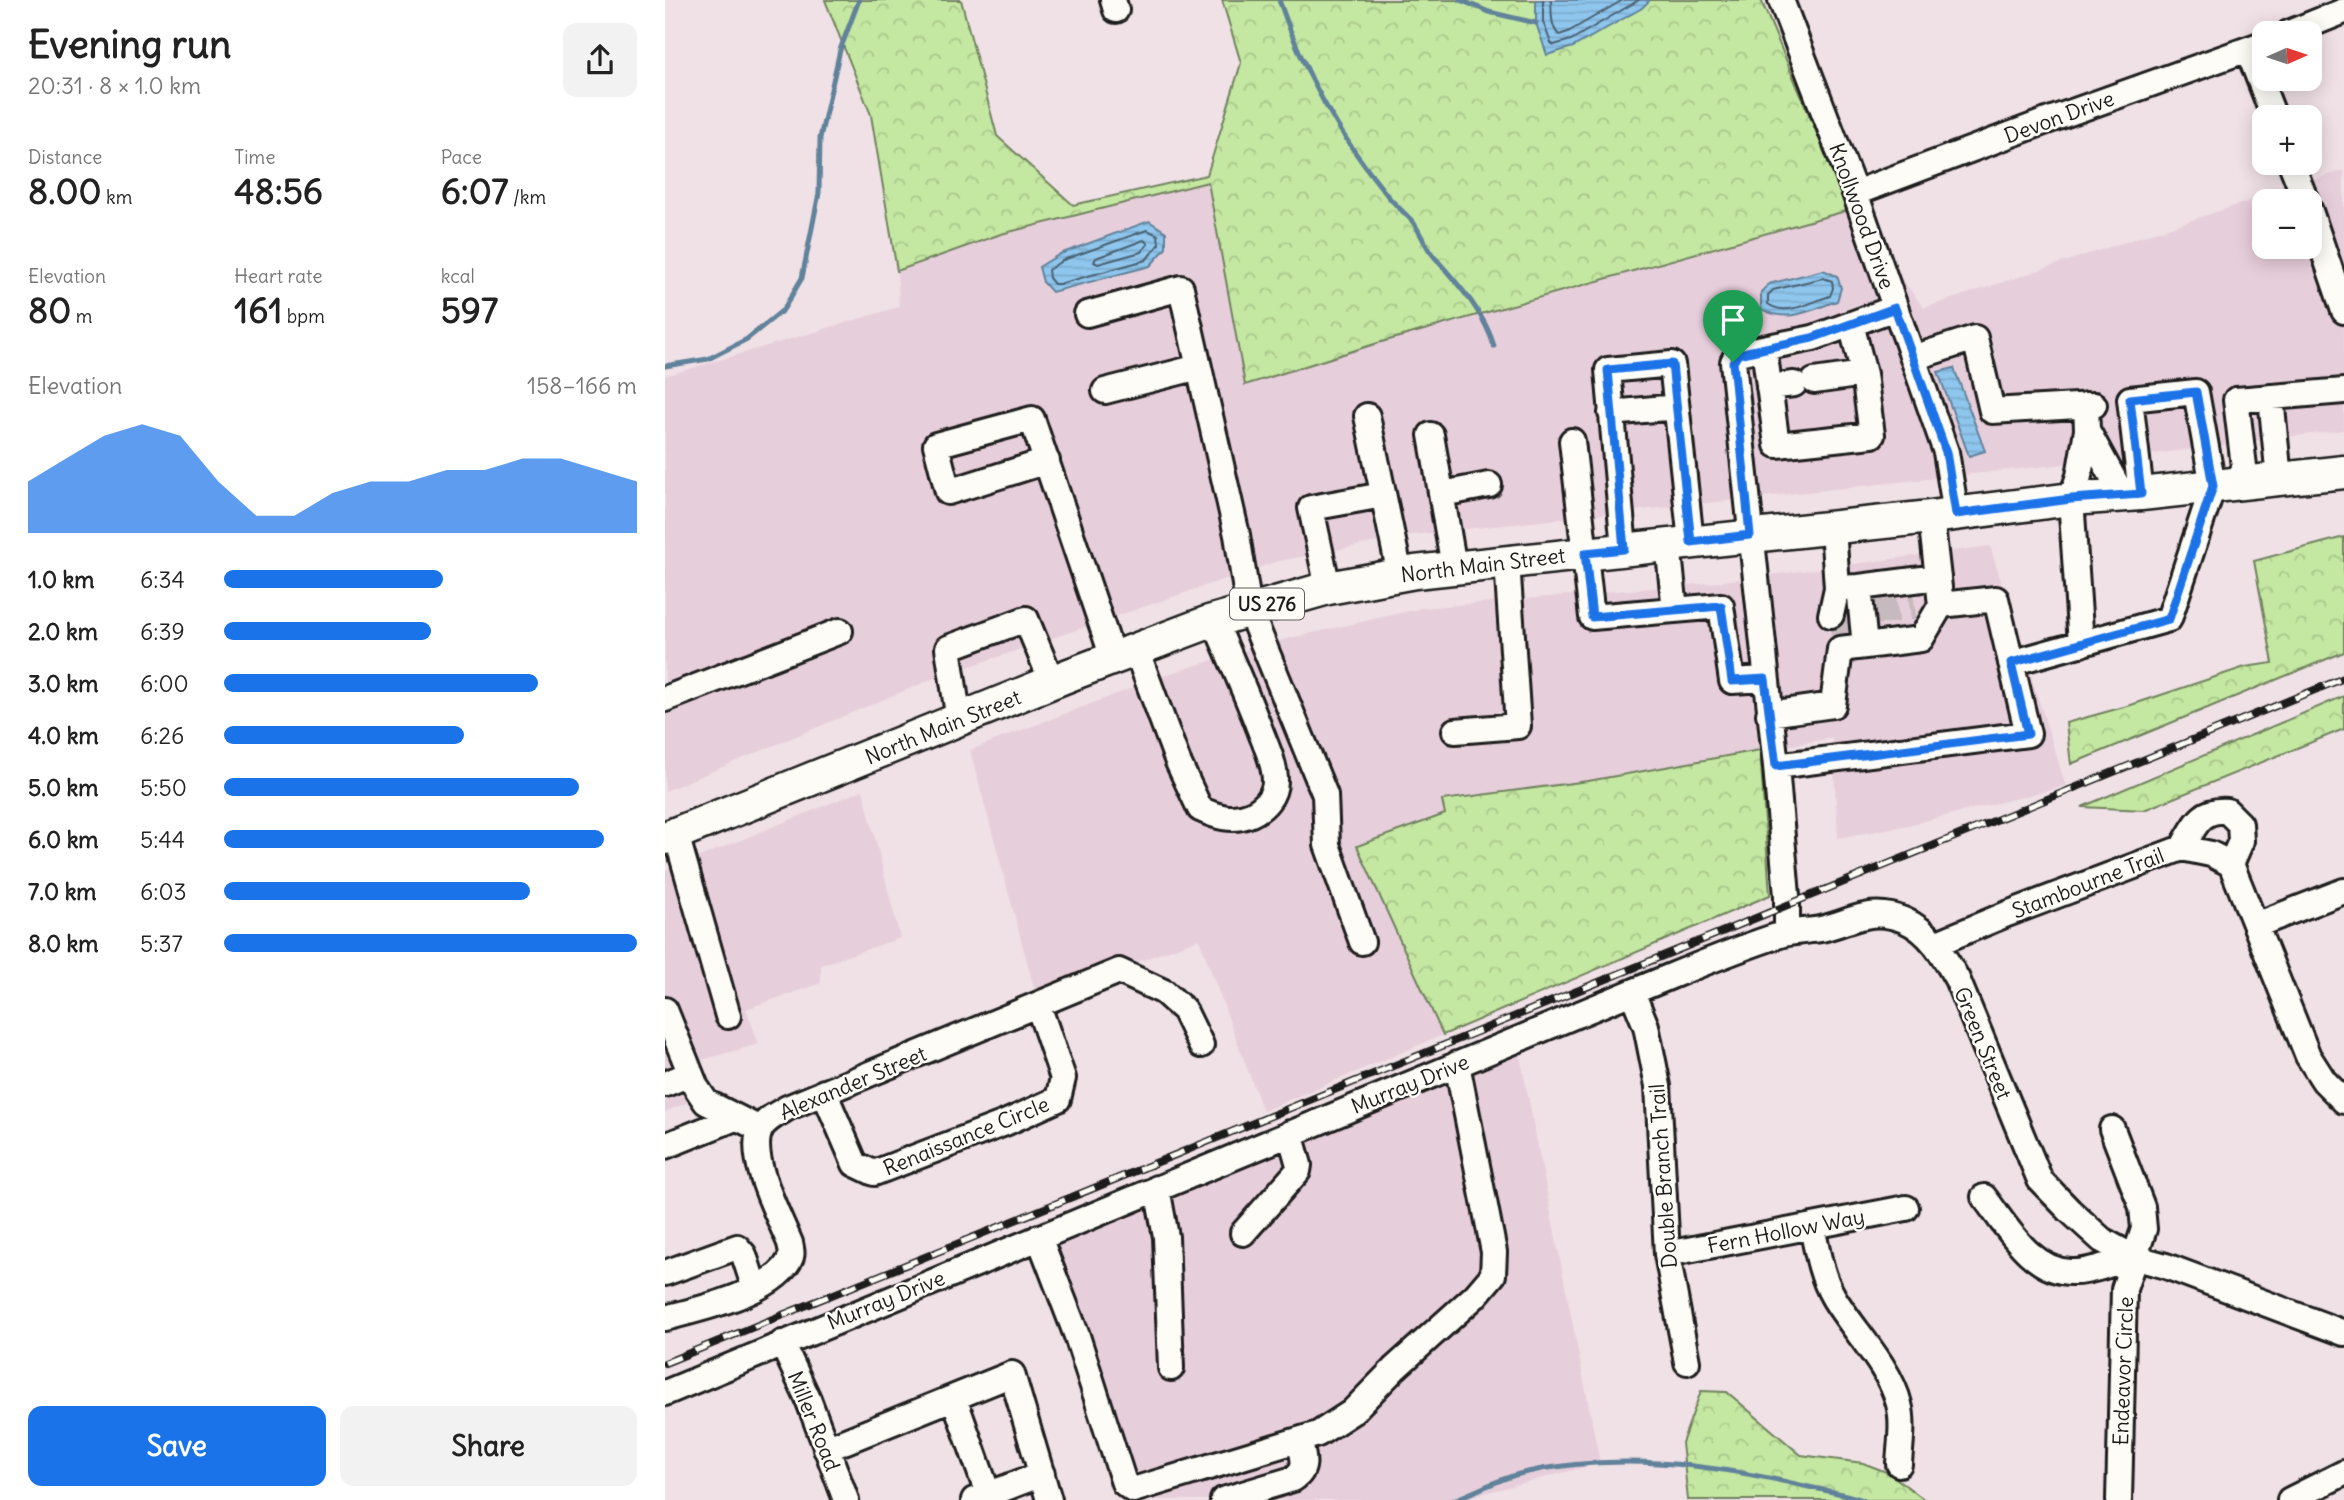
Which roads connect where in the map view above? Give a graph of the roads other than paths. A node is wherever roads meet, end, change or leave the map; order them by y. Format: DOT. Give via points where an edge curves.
graph roads {
  1 [pos="1781,0"];
  2 [pos="2344,11"];
  3 [pos="2319,21"];
  4 [pos="2252,47"];
  5 [pos="1855,193"];
  6 [pos="2322,246"];
  7 [pos="1895,308"];
  8 [pos="2344,311"];
  9 [pos="1087,314"];
  10 [pos="1851,324"];
  11 [pos="1764,348"];
  12 [pos="1913,358"];
  13 [pos="1199,367"];
  14 [pos="1864,374"];
  15 [pos="1769,387"];
  16 [pos="1105,391"];
  17 [pos="2344,391"];
  18 [pos="2271,397"];
  19 [pos="1676,407"];
  20 [pos="1611,414"];
  21 [pos="1367,415"];
  22 [pos="2087,430"];
  23 [pos="1431,435"];
  24 [pos="1572,441"];
  25 [pos="1047,461"];
  26 [pos="2344,472"];
  27 [pos="2279,479"];
  28 [pos="2246,483"];
  29 [pos="1489,485"];
  30 [pos="2213,486"];
  31 [pos="1442,494"];
  32 [pos="1383,495"];
  33 [pos="2132,495"];
  34 [pos="2071,499"];
  35 [pos="1944,516"];
  36 [pos="1833,527"];
  37 [pos="1750,535"];
  38 [pos="1680,543"];
  39 [pos="1624,549"];
  40 [pos="1585,553"];
  41 [pos="1507,561"];
  42 [pos="1454,567"];
  43 [pos="1400,575"];
  44 [pos="1938,577"];
  45 [pos="1328,588"];
  46 [pos="1848,588"];
  47 [pos="1941,605"];
  48 [pos="1915,608"];
  49 [pos="1249,609"];
  50 [pos="1675,610"];
  51 [pos="1215,620"];
  52 [pos="1846,624"];
  53 [pos="839,631"];
  54 [pos="2081,643"];
  55 [pos="1125,654"];
  56 [pos="2011,663"];
  57 [pos="1765,679"];
  58 [pos="1052,682"];
  59 [pos="665,699"];
  60 [pos="1769,714"];
  61 [pos="959,721"];
  62 [pos="1455,731"];
  63 [pos="1776,766"];
  64 [pos="670,836"];
  65 [pos="2182,848"];
  66 [pos="2231,864"];
  67 [pos="2344,891"];
  68 [pos="2256,925"];
  69 [pos="1787,933"];
  70 [pos="1362,942"];
  71 [pos="1935,944"];
  72 [pos="1632,992"];
  73 [pos="1038,1005"];
  74 [pos="665,1010"];
  75 [pos="728,1016"];
  76 [pos="1201,1045"];
  77 [pos="1457,1065"];
  78 [pos="690,1074"];
  79 [pos="665,1084"];
  80 [pos="824,1093"];
  81 [pos="2344,1101"];
  82 [pos="735,1118"];
  83 [pos="760,1129"];
  84 [pos="2112,1129"];
  85 [pos="1290,1133"];
  86 [pos="665,1146"];
  87 [pos="1157,1188"];
  88 [pos="1984,1197"];
  89 [pos="1906,1208"];
  90 [pos="1812,1226"];
  91 [pos="1243,1233"];
  92 [pos="1039,1237"];
  93 [pos="1667,1254"];
  94 [pos="2133,1258"];
  95 [pos="665,1273"];
  96 [pos="755,1289"];
  97 [pos="665,1318"];
  98 [pos="2344,1334"];
  99 [pos="782,1343"];
  100 [pos="1687,1362"];
  101 [pos="1171,1368"];
  102 [pos="665,1393"];
  103 [pos="954,1398"];
  104 [pos="1299,1440"];
  105 [pos="827,1449"];
  106 [pos="1899,1464"];
  107 [pos="2344,1473"];
  108 [pos="1042,1474"];
  109 [pos="1133,1495"];
  110 [pos="981,1497"];
  111 [pos="846,1500"];
  112 [pos="1049,1500"];
  113 [pos="1223,1500"];
  114 [pos="2119,1500"];
  115 [pos="2290,1500"];
  1 -- 5 [label="street, Knollwood Drive"];
  2 -- 3 [label="street"];
  4 -- 5 [label="street, Devon Drive"];
  5 -- 7 [label="street, Knollwood Drive"];
  6 -- 8 [label="street"];
  7 -- 10 [label="street"];
  7 -- 12 [label="street, Knollwood Drive"];
  9 -- 13 [label="street" via="1181,288"];
  10 -- 11 [label="street"];
  10 -- 14 [label="street"];
  11 -- 15 [label="street"];
  11 -- 37 [label="street" via="1738,354 1733,362"];
  12 -- 22 [label="street" via="1975,338 1991,411 2090,405"];
  12 -- 35 [label="street, Knollwood Drive" via="1946,452"];
  13 -- 16 [label="street"];
  13 -- 49 [label="street"];
  14 -- 15 [label="street"];
  14 -- 15 [label="street" via="1872,435 1777,445"];
  17 -- 18 [label="street"];
  18 -- 27 [label="street"];
  18 -- 28 [label="street" via="2236,400"];
  19 -- 20 [label="street"];
  19 -- 20 [label="street" via="1672,364 1608,370"];
  19 -- 38 [label="street"];
  20 -- 39 [label="street"];
  21 -- 32 [label="street"];
  22 -- 33 [label="street"];
  22 -- 34 [label="street"];
  23 -- 31 [label="street"];
  24 -- 40 [label="street"];
  25 -- 55 [label="street"];
  26 -- 27 [label="main road, North Main Street / US 276"];
  27 -- 28 [label="main road, North Main Street / US 276"];
  28 -- 30 [label="main road, North Main Street / US 276"];
  29 -- 31 [label="street"];
  30 -- 33 [label="main road, North Main Street / US 276"];
  30 -- 33 [label="street" via="2196,392 2130,399"];
  30 -- 54 [label="street" via="2169,619"];
  31 -- 42 [label="street"];
  32 -- 43 [label="street"];
  32 -- 45 [label="street" via="1311,508"];
  33 -- 34 [label="main road, North Main Street / US 276"];
  34 -- 35 [label="main road, North Main Street / US 276"];
  34 -- 54 [label="street"];
  35 -- 36 [label="main road, North Main Street / US 276"];
  35 -- 44 [label="street, Knollwood Drive"];
  36 -- 37 [label="main road, North Main Street / US 276"];
  36 -- 46 [label="street"];
  37 -- 38 [label="main road, North Main Street / US 276"];
  37 -- 57 [label="street"];
  38 -- 39 [label="main road, North Main Street / US 276"];
  38 -- 50 [label="street"];
  39 -- 40 [label="main road, North Main Street / US 276"];
  40 -- 41 [label="main road, North Main Street / US 276"];
  40 -- 50 [label="street" via="1592,617"];
  41 -- 42 [label="main road, North Main Street / US 276"];
  41 -- 62 [label="street" via="1518,726"];
  42 -- 43 [label="main road, North Main Street / US 276"];
  43 -- 45 [label="main road, North Main Street / US 276"];
  44 -- 46 [label="street"];
  44 -- 47 [label="street, Knollwood Drive"];
  45 -- 49 [label="main road, North Main Street / US 276"];
  46 -- 52 [label="street"];
  47 -- 48 [label="street"];
  47 -- 52 [label="street" via="1921,639 1865,646"];
  47 -- 56 [label="street" via="1996,599"];
  49 -- 51 [label="main road, North Main Street / US 276"];
  49 -- 70 [label="street" via="1325,795 1327,845"];
  50 -- 57 [label="street" via="1721,606 1732,681"];
  51 -- 55 [label="main road, North Main Street / US 276"];
  51 -- 55 [label="street" via="1254,713 1276,783 1260,810 1241,818 1229,819 1200,809"];
  52 -- 60 [label="street" via="1833,705"];
  53 -- 59 [label="street"];
  54 -- 56 [label="street"];
  55 -- 58 [label="main road, North Main Street / US 276"];
  56 -- 63 [label="street" via="2028,734"];
  57 -- 60 [label="street"];
  58 -- 61 [label="main road, North Main Street / US 276"];
  58 -- 61 [label="street" via="1026,619 947,648"];
  60 -- 63 [label="street"];
  61 -- 64 [label="main road, North Main Street / US 276"];
  63 -- 69 [label="street"];
  64 -- 75 [label="street"];
  65 -- 66 [label="street, Stambourne Trail"];
  65 -- 66 [label="street" via="2203,816 2212,810 2227,811 2240,824 2241,841"];
  65 -- 71 [label="street, Stambourne Trail"];
  66 -- 68 [label="street"];
  67 -- 68 [label="street"];
  68 -- 81 [label="street" via="2308,1056"];
  69 -- 71 [label="street, Green Street" via="1882,914 1905,920"];
  69 -- 72 [label="street, Murray Drive"];
  71 -- 94 [label="street, Green Street" via="1957,979 2040,1180 2102,1240"];
  72 -- 77 [label="street, Murray Drive"];
  72 -- 93 [label="street, Double Branch Trail" via="1646,1026 1658,1086"];
  73 -- 76 [label="street, Alexander Street" via="1119,971 1164,992 1184,1010"];
  73 -- 80 [label="street, Alexander Street"];
  73 -- 80 [label="street, Renaissance Circle" via="1063,1078 1058,1099 1005,1123 874,1173 855,1164"];
  74 -- 78 [label="street"];
  77 -- 85 [label="street, Murray Drive"];
  77 -- 104 [label="street" via="1494,1252 1493,1275 1352,1412 1318,1434"];
  78 -- 79 [label="street"];
  78 -- 82 [label="street" via="706,1102"];
  80 -- 83 [label="street, Alexander Street" via="771,1118"];
  82 -- 83 [label="street"];
  82 -- 86 [label="street"];
  83 -- 96 [label="street, Alexander Street" via="757,1153 792,1255 789,1263"];
  84 -- 94 [label="street, Endeavor Circle" via="2142,1207 2144,1229"];
  85 -- 87 [label="street, Murray Drive"];
  85 -- 91 [label="street" via="1298,1171"];
  87 -- 92 [label="street, Murray Drive"];
  87 -- 101 [label="street" via="1165,1237"];
  88 -- 94 [label="street" via="2020,1244 2054,1269 2074,1272"];
  89 -- 90 [label="street, Fern Hollow Way"];
  90 -- 93 [label="street, Fern Hollow Way"];
  90 -- 106 [label="street" via="1821,1271 1833,1296 1889,1380 1899,1404"];
  92 -- 99 [label="street, Murray Drive"];
  92 -- 109 [label="street" via="1077,1336 1124,1483"];
  93 -- 100 [label="street, Double Branch Trail"];
  94 -- 98 [label="street" via="2166,1266"];
  94 -- 114 [label="street, Endeavor Circle" via="2124,1289"];
  95 -- 96 [label="street" via="737,1247"];
  96 -- 97 [label="street"];
  99 -- 102 [label="street, Murray Drive"];
  99 -- 105 [label="street, Miller Road"];
  103 -- 105 [label="street"];
  103 -- 108 [label="street" via="1012,1374"];
  103 -- 110 [label="street"];
  104 -- 109 [label="street"];
  104 -- 113 [label="street" via="1304,1460 1300,1475"];
  105 -- 111 [label="street, Miller Road"];
  107 -- 115 [label="street"];
  108 -- 110 [label="street"];
  108 -- 112 [label="street"];
}
